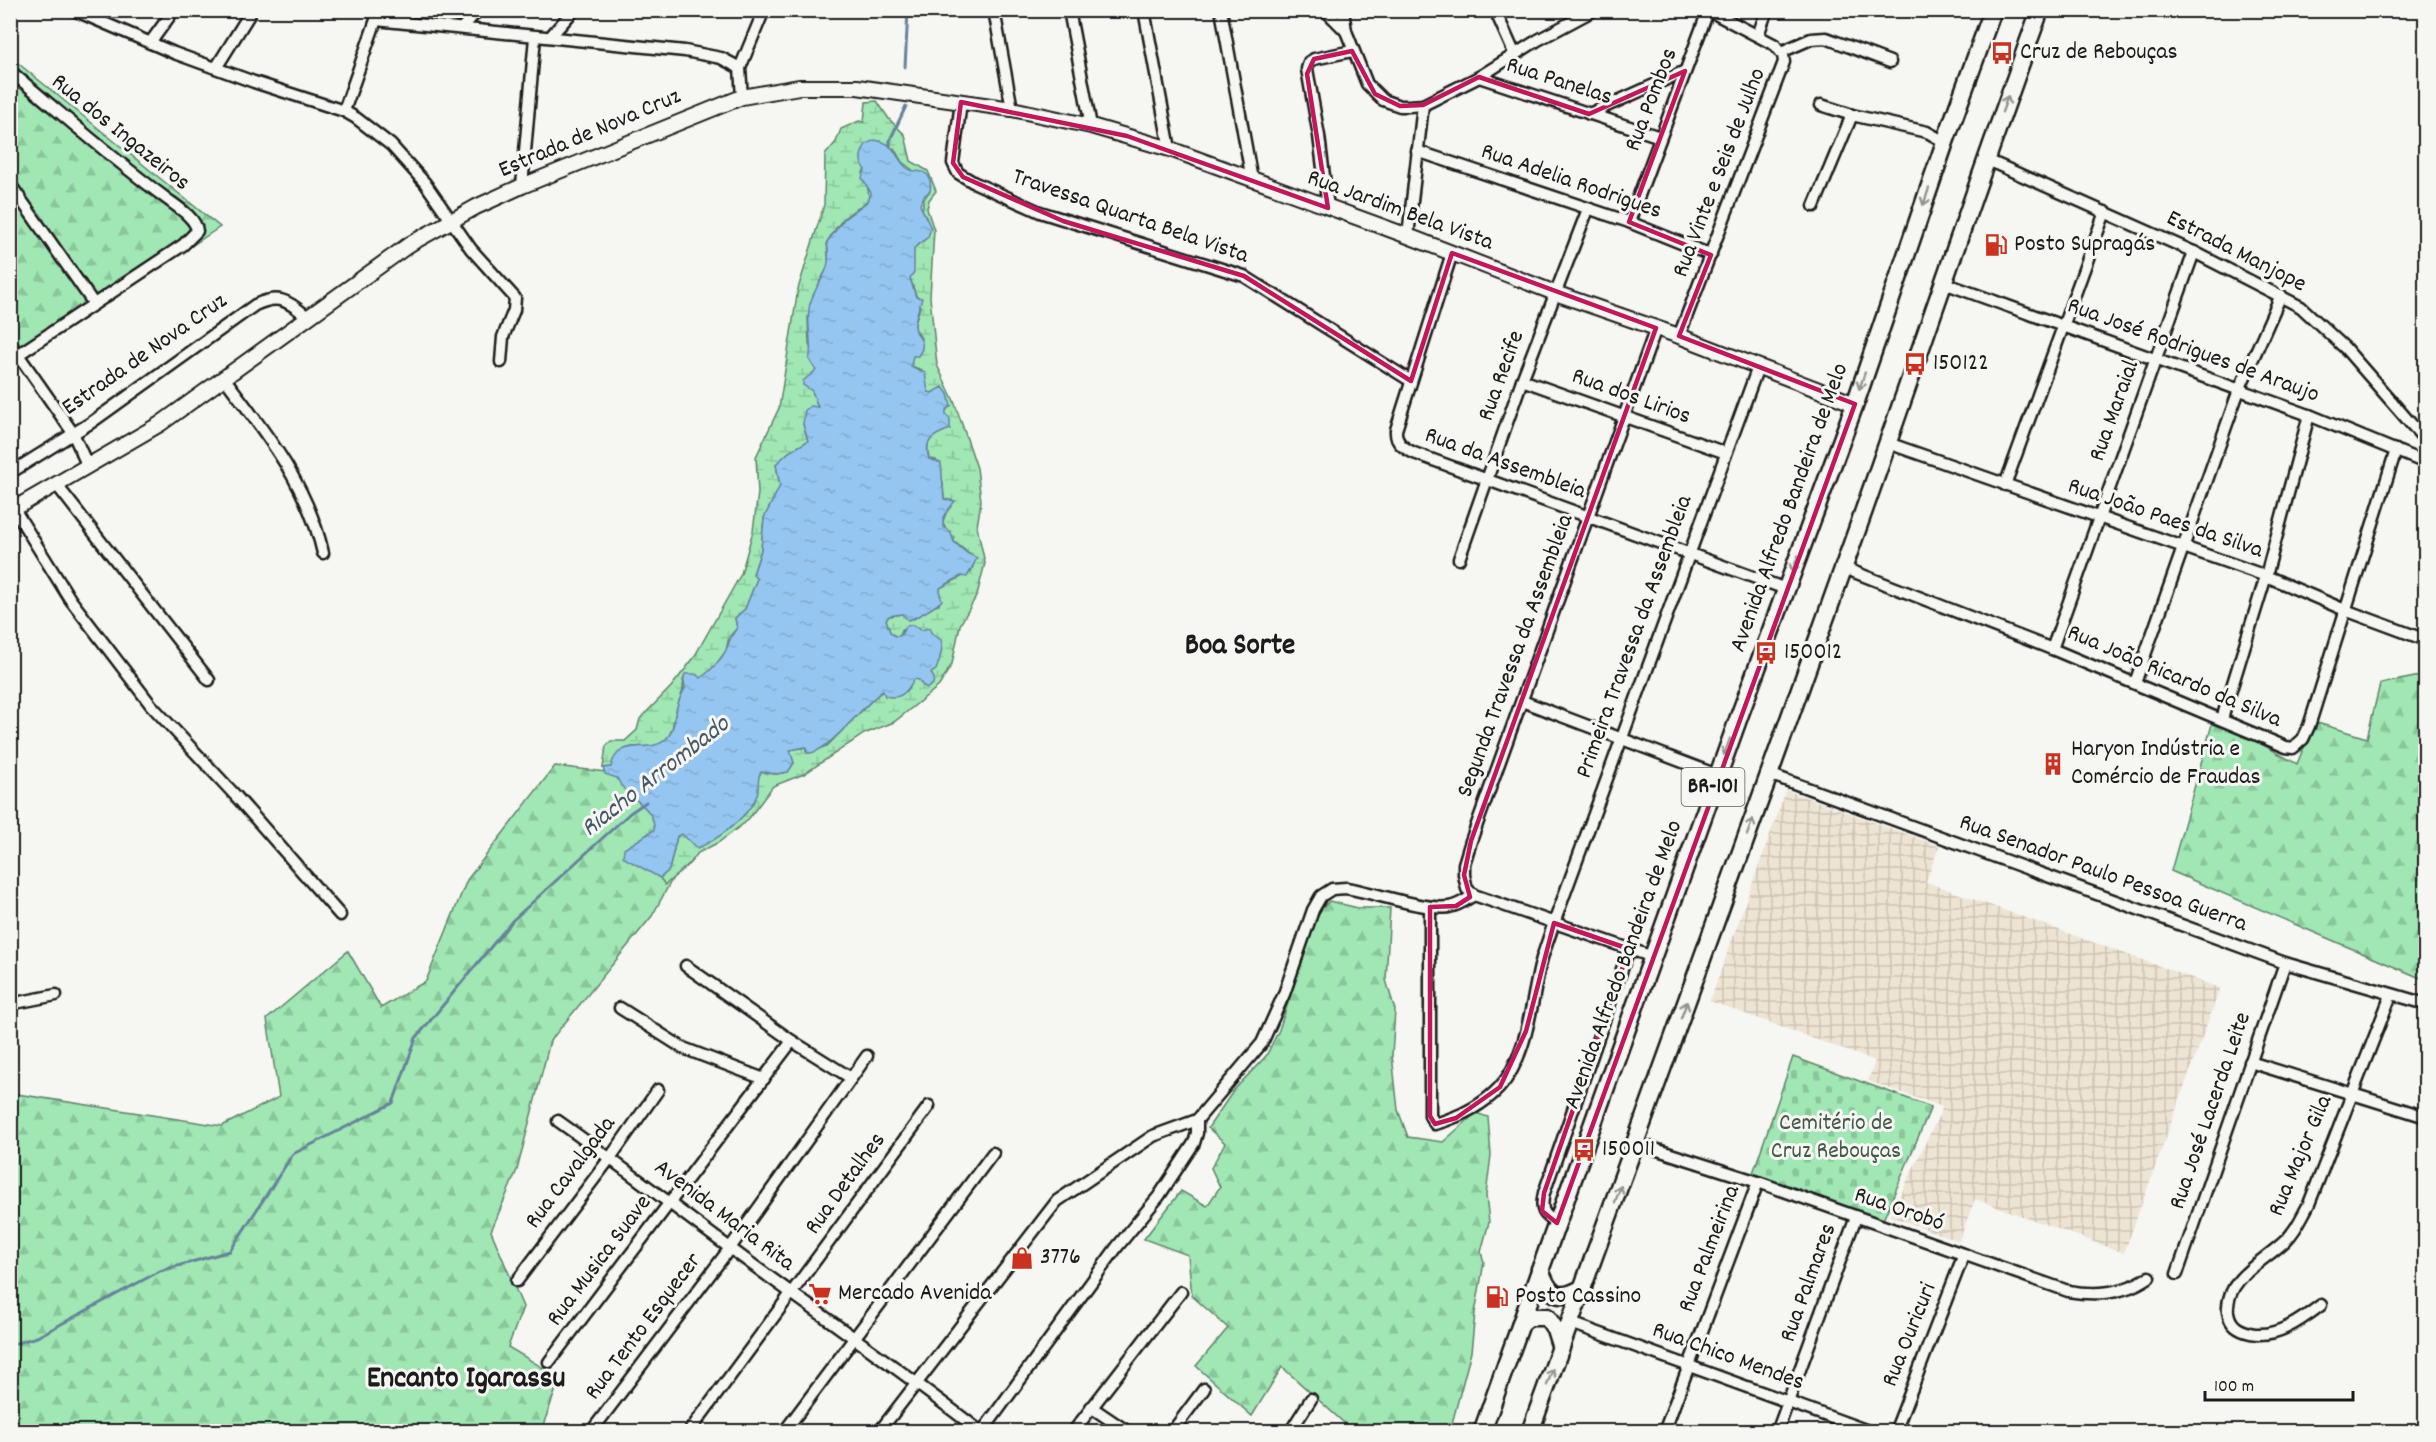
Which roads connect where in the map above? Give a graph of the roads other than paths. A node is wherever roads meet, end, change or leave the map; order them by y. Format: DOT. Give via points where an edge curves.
graph roads {
  1 [pos="74,10"];
  2 [pos="174,10"];
  3 [pos="252,10"];
  4 [pos="478,10"];
  5 [pos="574,10"];
  6 [pos="764,10"];
  7 [pos="994,10"];
  8 [pos="1069,10"];
  9 [pos="1144,10"];
  10 [pos="1221,10"];
  11 [pos="1325,10"];
  12 [pos="1343,10"];
  13 [pos="1495,10"];
  14 [pos="1594,10"];
  15 [pos="1767,10"];
  16 [pos="1993,10"];
  17 [pos="2040,10"];
  18 [pos="1708,11"];
  19 [pos="376,15"];
  20 [pos="462,28"];
  21 [pos="1346,31"];
  22 [pos="1758,34"];
  23 [pos="535,37"];
  24 [pos="550,38"];
  25 [pos="150,43"];
  26 [pos="1352,51"];
  27 [pos="1781,51"];
  28 [pos="1515,55"];
  29 [pos="1890,62"];
  30 [pos="216,68"];
  31 [pos="740,68"];
  32 [pos="10,71"];
  33 [pos="1685,71"];
  34 [pos="1479,77"];
  35 [pos="921,96"];
  36 [pos="742,97"];
  37 [pos="961,102"];
  38 [pos="1423,105"];
  39 [pos="1821,105"];
  40 [pos="1012,110"];
  41 [pos="344,111"];
  42 [pos="1589,114"];
  43 [pos="1852,115"];
  44 [pos="1091,126"];
  45 [pos="1660,137"];
  46 [pos="1945,142"];
  47 [pos="1170,149"];
  48 [pos="1417,151"];
  49 [pos="1985,159"];
  50 [pos="1252,180"];
  51 [pos="10,184"];
  52 [pos="522,186"];
  53 [pos="1814,206"];
  54 [pos="1328,208"];
  55 [pos="1588,209"];
  56 [pos="2105,212"];
  57 [pos="452,221"];
  58 [pos="1629,222"];
  59 [pos="1408,236"];
  60 [pos="2194,252"];
  61 [pos="1452,254"];
  62 [pos="1710,255"];
  63 [pos="1944,284"];
  64 [pos="1555,293"];
  65 [pos="2281,296"];
  66 [pos="94,304"];
  67 [pos="308,317"];
  68 [pos="2065,326"];
  69 [pos="1656,328"];
  70 [pos="1679,336"];
  71 [pos="10,343"];
  72 [pos="15,357"];
  73 [pos="2156,361"];
  74 [pos="501,362"];
  75 [pos="1758,367"];
  76 [pos="225,379"];
  77 [pos="1522,380"];
  78 [pos="1411,381"];
  79 [pos="2239,390"];
  80 [pos="1855,404"];
  81 [pos="2309,415"];
  82 [pos="1624,416"];
  83 [pos="73,433"];
  84 [pos="2426,441"];
  85 [pos="1888,442"];
  86 [pos="2396,450"];
  87 [pos="1726,453"];
  88 [pos="2426,463"];
  89 [pos="88,467"];
  90 [pos="10,473"];
  91 [pos="1488,480"];
  92 [pos="56,484"];
  93 [pos="2006,486"];
  94 [pos="12,510"];
  95 [pos="1588,517"];
  96 [pos="2098,518"];
  97 [pos="2183,548"];
  98 [pos="323,553"];
  99 [pos="1687,555"];
  100 [pos="1459,559"];
  101 [pos="1844,568"];
  102 [pos="2266,576"];
  103 [pos="1786,589"];
  104 [pos="2345,610"];
  105 [pos="2426,640"];
  106 [pos="2052,649"];
  107 [pos="209,681"];
  108 [pos="2135,683"];
  109 [pos="1522,701"];
  110 [pos="2222,719"];
  111 [pos="1621,738"];
  112 [pos="1769,774"];
  113 [pos="1718,775"];
  114 [pos="1474,895"];
  115 [pos="1430,907"];
  116 [pos="340,915"];
  117 [pos="1554,923"];
  118 [pos="1629,949"];
  119 [pos="1653,957"];
  120 [pos="2285,963"];
  121 [pos="686,966"];
  122 [pos="56,995"];
  123 [pos="2391,995"];
  124 [pos="2426,1004"];
  125 [pos="10,1005"];
  126 [pos="620,1008"];
  127 [pos="792,1041"];
  128 [pos="867,1056"];
  129 [pos="2250,1062"];
  130 [pos="851,1078"];
  131 [pos="764,1079"];
  132 [pos="658,1090"];
  133 [pos="2351,1092"];
  134 [pos="929,1106"];
  135 [pos="2426,1117"];
  136 [pos="1197,1120"];
  137 [pos="558,1121"];
  138 [pos="1636,1143"];
  139 [pos="993,1153"];
  140 [pos="610,1158"];
  141 [pos="1758,1182"];
  142 [pos="671,1203"];
  143 [pos="1856,1217"];
  144 [pos="1557,1223"];
  145 [pos="730,1248"];
  146 [pos="1965,1254"];
  147 [pos="1540,1269"];
  148 [pos="2177,1274"];
  149 [pos="2149,1277"];
  150 [pos="517,1281"];
  151 [pos="1583,1288"];
  152 [pos="1181,1292"];
  153 [pos="793,1293"];
  154 [pos="2321,1305"];
  155 [pos="1521,1323"];
  156 [pos="1571,1323"];
  157 [pos="855,1336"];
  158 [pos="1561,1348"];
  159 [pos="549,1362"];
  160 [pos="1688,1364"];
  161 [pos="916,1382"];
  162 [pos="1204,1389"];
  163 [pos="1311,1399"];
  164 [pos="1788,1401"];
  165 [pos="1091,1407"];
  166 [pos="591,1431"];
  167 [pos="689,1431"];
  168 [pos="784,1431"];
  169 [pos="879,1431"];
  170 [pos="982,1431"];
  171 [pos="1073,1431"];
  172 [pos="1128,1431"];
  173 [pos="1172,1431"];
  174 [pos="1290,1431"];
  175 [pos="1482,1431"];
  176 [pos="1530,1431"];
  177 [pos="1664,1431"];
  178 [pos="1778,1431"];
  179 [pos="1871,1431"];
  180 [pos="1895,1431"];
  1 -- 25 [label="street"];
  2 -- 25 [label="street"];
  3 -- 30 [label="street"];
  4 -- 20 [label="street"];
  5 -- 24 [label="street"];
  6 -- 31 [label="street"];
  7 -- 40 [label="street"];
  8 -- 44 [label="street"];
  9 -- 47 [label="street"];
  10 -- 50 [label="street"];
  11 -- 21 [label="street"];
  12 -- 21 [label="street"];
  13 -- 28 [label="street"];
  14 -- 28 [label="street"];
  15 -- 22 [label="street"];
  16 -- 46 [label="highway, BR-101"];
  49 -- 17 [label="highway, BR-101, one-way"];
  18 -- 22 [label="street, Rua Pombos"];
  18 -- 33 [label="street, Rua Pombos"];
  19 -- 20 [label="street" via="402,24"];
  19 -- 41 [label="street"];
  20 -- 23 [label="street"];
  21 -- 26 [label="street"];
  22 -- 27 [label="street, Rua Vinte e Seis de Julho"];
  23 -- 24 [label="street"];
  23 -- 52 [label="street"];
  24 -- 31 [label="street" via="705,54"];
  25 -- 30 [label="street"];
  26 -- 38 [label="street" via="1375,94 1400,106"];
  26 -- 54 [label="street" via="1314,58 1307,69"];
  27 -- 29 [label="street" via="1811,39 1826,38"];
  27 -- 62 [label="street, Rua Vinte e Seis de Julho" via="1784,68"];
  28 -- 34 [label="street"];
  30 -- 41 [label="street"];
  31 -- 36 [label="street"];
  32 -- 66 [label="street, Rua dos Ingazeiros" via="195,224 197,231 183,245"];
  33 -- 42 [label="street"];
  33 -- 45 [label="street, Rua Pombos"];
  34 -- 38 [label="street"];
  34 -- 42 [label="street, Rua Panelas"];
  35 -- 36 [label="main road, Estrada de Nova Cruz" via="826,86 782,88"];
  35 -- 37 [label="main road, Rua Jardim Bela Vista"];
  36 -- 52 [label="main road, Estrada de Nova Cruz"];
  37 -- 40 [label="main road, Rua Jardim Bela Vista"];
  37 -- 78 [label="street, Travessa Quarta Bela Vista" via="953,160 963,177 1063,221 1244,276"];
  38 -- 48 [label="street"];
  39 -- 43 [label="street"];
  40 -- 44 [label="main road, Rua Jardim Bela Vista"];
  41 -- 57 [label="street" via="391,145"];
  42 -- 45 [label="street, Rua Panelas"];
  43 -- 46 [label="street" via="1927,132"];
  43 -- 53 [label="street"];
  44 -- 47 [label="main road, Rua Jardim Bela Vista"];
  45 -- 58 [label="street, Rua Pombos"];
  46 -- 80 [label="highway, Avenida Alfredo Bandeira de Melo / BR-101, one-way"];
  47 -- 50 [label="main road, Rua Jardim Bela Vista"];
  48 -- 55 [label="street, Rua Adelia Rodrigues"];
  48 -- 59 [label="street"];
  49 -- 56 [label="street, Estrada Manjope"];
  49 -- 63 [label="highway, BR-101"];
  50 -- 54 [label="main road, Rua Jardim Bela Vista"];
  51 -- 66 [label="street"];
  52 -- 57 [label="main road, Estrada de Nova Cruz"];
  54 -- 59 [label="main road, Rua Jardim Bela Vista"];
  55 -- 58 [label="street, Rua Adelia Rodrigues"];
  55 -- 64 [label="street, Rua Recife"];
  56 -- 60 [label="street, Estrada Manjope"];
  56 -- 68 [label="street"];
  57 -- 67 [label="main road, Estrada de Nova Cruz" via="410,244"];
  57 -- 74 [label="street" via="471,249 515,298 503,337"];
  58 -- 62 [label="street, Rua Adelia Rodrigues"];
  59 -- 61 [label="main road, Rua Jardim Bela Vista"];
  60 -- 65 [label="street, Estrada Manjope"];
  60 -- 73 [label="street, Rua Maraial"];
  61 -- 64 [label="main road, Rua Jardim Bela Vista"];
  61 -- 78 [label="street, Rua da Assembleia"];
  62 -- 70 [label="street, Rua Vinte e Seis de Julho"];
  63 -- 68 [label="street, Rua José Rodrigues de Araujo"];
  63 -- 85 [label="highway, BR-101"];
  64 -- 69 [label="main road, Rua Jardim Bela Vista"];
  64 -- 77 [label="street, Rua Recife"];
  65 -- 79 [label="street"];
  65 -- 84 [label="street, Estrada Manjope" via="2301,307 2345,348"];
  66 -- 72 [label="street"];
  67 -- 76 [label="main road, Estrada de Nova Cruz"];
  67 -- 83 [label="street, Estrada de Nova Cruz" via="280,299 255,305"];
  68 -- 73 [label="street, Rua José Rodrigues de Araujo"];
  68 -- 93 [label="street"];
  69 -- 70 [label="main road, Rua Jardim Bela Vista"];
  69 -- 82 [label="street, Segunda Travessa da Assembleia"];
  70 -- 75 [label="main road, Rua Jardim Bela Vista"];
  71 -- 72 [label="street"];
  72 -- 83 [label="street"];
  73 -- 79 [label="street, Rua José Rodrigues de Araujo"];
  73 -- 96 [label="street, Rua Maraial"];
  75 -- 80 [label="main road, Rua Jardim Bela Vista"];
  75 -- 87 [label="street, Primeira Travessa da Assembleia"];
  76 -- 89 [label="main road, Estrada de Nova Cruz"];
  76 -- 98 [label="street" via="287,464 310,508"];
  77 -- 82 [label="street, Rua dos Lirios"];
  77 -- 91 [label="street, Rua Recife"];
  78 -- 91 [label="street, Rua da Assembleia" via="1396,430 1399,443 1414,453"];
  79 -- 81 [label="street, Rua José Rodrigues de Araujo"];
  79 -- 97 [label="street"];
  80 -- 103 [label="highway, Avenida Alfredo Bandeira de Melo / BR-101, one-way"];
  81 -- 86 [label="street, Rua José Rodrigues de Araujo"];
  81 -- 102 [label="street"];
  82 -- 87 [label="street, Rua dos Lirios"];
  82 -- 95 [label="street, Segunda Travessa da Assembleia"];
  83 -- 89 [label="street"];
  83 -- 90 [label="street, Estrada de Nova Cruz"];
  85 -- 93 [label="street, Rua João Paes da Silva"];
  85 -- 101 [label="highway, BR-101"];
  86 -- 88 [label="street, Rua José Rodrigues de Araujo"];
  86 -- 104 [label="street, Rua João Ricardo da Silva"];
  87 -- 99 [label="street, Primeira Travessa da Assembleia"];
  89 -- 92 [label="main road, Estrada de Nova Cruz"];
  91 -- 95 [label="street, Rua da Assembleia"];
  91 -- 100 [label="street, Rua Recife"];
  92 -- 94 [label="main road, Estrada de Nova Cruz"];
  92 -- 107 [label="street"];
  93 -- 96 [label="street, Rua João Paes da Silva"];
  94 -- 116 [label="street" via="70,599 151,705"];
  95 -- 99 [label="street, Rua da Assembleia"];
  95 -- 109 [label="street, Segunda Travessa da Assembleia"];
  96 -- 97 [label="street, Rua João Paes da Silva"];
  96 -- 106 [label="street, Rua Maraial"];
  97 -- 102 [label="street, Rua João Paes da Silva"];
  97 -- 108 [label="street"];
  99 -- 103 [label="street, Rua da Assembleia"];
  99 -- 111 [label="street, Primeira Travessa da Assembleia"];
  101 -- 106 [label="street, Rua João Ricardo da Silva"];
  101 -- 112 [label="highway, BR-101"];
  102 -- 104 [label="street, Rua João Paes da Silva"];
  102 -- 110 [label="street"];
  103 -- 113 [label="highway, Avenida Alfredo Bandeira de Melo / BR-101, one-way"];
  104 -- 105 [label="street, Rua João Paes da Silva"];
  104 -- 110 [label="street, Rua João Ricardo da Silva" via="2309,726 2298,746 2286,747"];
  106 -- 108 [label="street, Rua João Ricardo da Silva"];
  108 -- 110 [label="street, Rua João Ricardo da Silva"];
  109 -- 111 [label="street"];
  109 -- 114 [label="street, Segunda Travessa da Assembleia" via="1464,864 1464,884"];
  111 -- 113 [label="street"];
  111 -- 117 [label="street, Primeira Travessa da Assembleia"];
  112 -- 120 [label="street, Rua Senador Paulo Pessoa Guerra"];
  138 -- 112 [label="highway, BR-101, one-way"];
  113 -- 119 [label="highway, Avenida Alfredo Bandeira de Melo / BR-101"];
  114 -- 115 [label="street" via="1456,906"];
  114 -- 117 [label="street"];
  115 -- 117 [label="street, Primeira Travessa da Assembleia" via="1430,1116 1436,1124 1456,1118 1483,1102 1500,1087 1513,1066 1526,1032"];
  115 -- 136 [label="street" via="1346,888 1332,889 1321,896 1262,1043"];
  117 -- 118 [label="street"];
  118 -- 119 [label="street"];
  118 -- 144 [label="street" via="1540,1206 1545,1216"];
  119 -- 144 [label="highway, Avenida Alfredo Bandeira de Melo / BR-101"];
  120 -- 123 [label="street, Rua Senador Paulo Pessoa Guerra"];
  120 -- 129 [label="street, Rua José Lacerda Leite"];
  121 -- 127 [label="street"];
  122 -- 125 [label="street"];
  123 -- 124 [label="street, Rua Senador Paulo Pessoa Guerra"];
  123 -- 133 [label="street, Rua Major Gila"];
  126 -- 131 [label="street" via="682,1048"];
  127 -- 130 [label="street"];
  127 -- 131 [label="street, Rua Musica Suave"];
  128 -- 130 [label="street, Rua Tento Esquecer"];
  129 -- 133 [label="street"];
  129 -- 148 [label="street, Rua José Lacerda Leite"];
  130 -- 145 [label="street, Rua Tento Esquecer"];
  131 -- 142 [label="street, Rua Musica Suave"];
  132 -- 140 [label="street, Rua Cavalgada"];
  133 -- 135 [label="street"];
  133 -- 154 [label="street, Rua Major Gila" via="2299,1222 2283,1244 2240,1281 2233,1290 2228,1310 2233,1325 2241,1331 2265,1334 2280,1330"];
  134 -- 153 [label="street, Rua Detalhes"];
  136 -- 161 [label="street" via="1153,1136 1057,1201"];
  136 -- 170 [label="street" via="1197,1133 1159,1196"];
  137 -- 140 [label="street, Avenida Maria Rita"];
  138 -- 141 [label="street, Rua Orobó"];
  151 -- 138 [label="highway, BR-101, one-way"];
  139 -- 157 [label="street"];
  140 -- 142 [label="street, Avenida Maria Rita"];
  140 -- 150 [label="street, Rua Cavalgada"];
  141 -- 143 [label="street, Rua Orobó"];
  141 -- 160 [label="street, Rua Palmeirina"];
  142 -- 145 [label="street, Avenida Maria Rita"];
  142 -- 159 [label="street, Rua Musica Suave"];
  143 -- 146 [label="street, Rua Orobó"];
  143 -- 164 [label="street, Rua Palmares"];
  144 -- 147 [label="highway, Avenida Alfredo Bandeira de Melo / BR-101"];
  145 -- 153 [label="street, Avenida Maria Rita"];
  145 -- 166 [label="street, Rua Tento Esquecer"];
  146 -- 149 [label="street, Rua Orobó" via="2081,1293 2122,1290"];
  146 -- 180 [label="street, Rua Ouricuri"];
  147 -- 151 [label="highway" via="1555,1294"];
  147 -- 155 [label="highway, Avenida Alfredo Bandeira de Melo / BR-101"];
  151 -- 156 [label="highway, BR-101"];
  152 -- 165 [label="street"];
  153 -- 157 [label="street, Avenida Maria Rita"];
  153 -- 167 [label="street, Rua Detalhes"];
  155 -- 158 [label="highway" via="1529,1317 1547,1317"];
  155 -- 175 [label="highway, Avenida Alfredo Bandeira de Melo / BR-101"];
  156 -- 158 [label="highway, BR-101"];
  156 -- 160 [label="street, Rua Chico Mendes"];
  157 -- 161 [label="street, Avenida Maria Rita"];
  157 -- 168 [label="street"];
  176 -- 158 [label="highway, BR-101, one-way"];
  160 -- 164 [label="street, Rua Chico Mendes"];
  160 -- 177 [label="street, Rua Palmeirina"];
  161 -- 169 [label="street"];
  161 -- 170 [label="street, Avenida Maria Rita"];
  162 -- 173 [label="street"];
  163 -- 174 [label="street"];
  164 -- 178 [label="street, Rua Palmares"];
  164 -- 179 [label="street, Rua Chico Mendes"];
  165 -- 171 [label="street"];
  165 -- 172 [label="street"];
}
